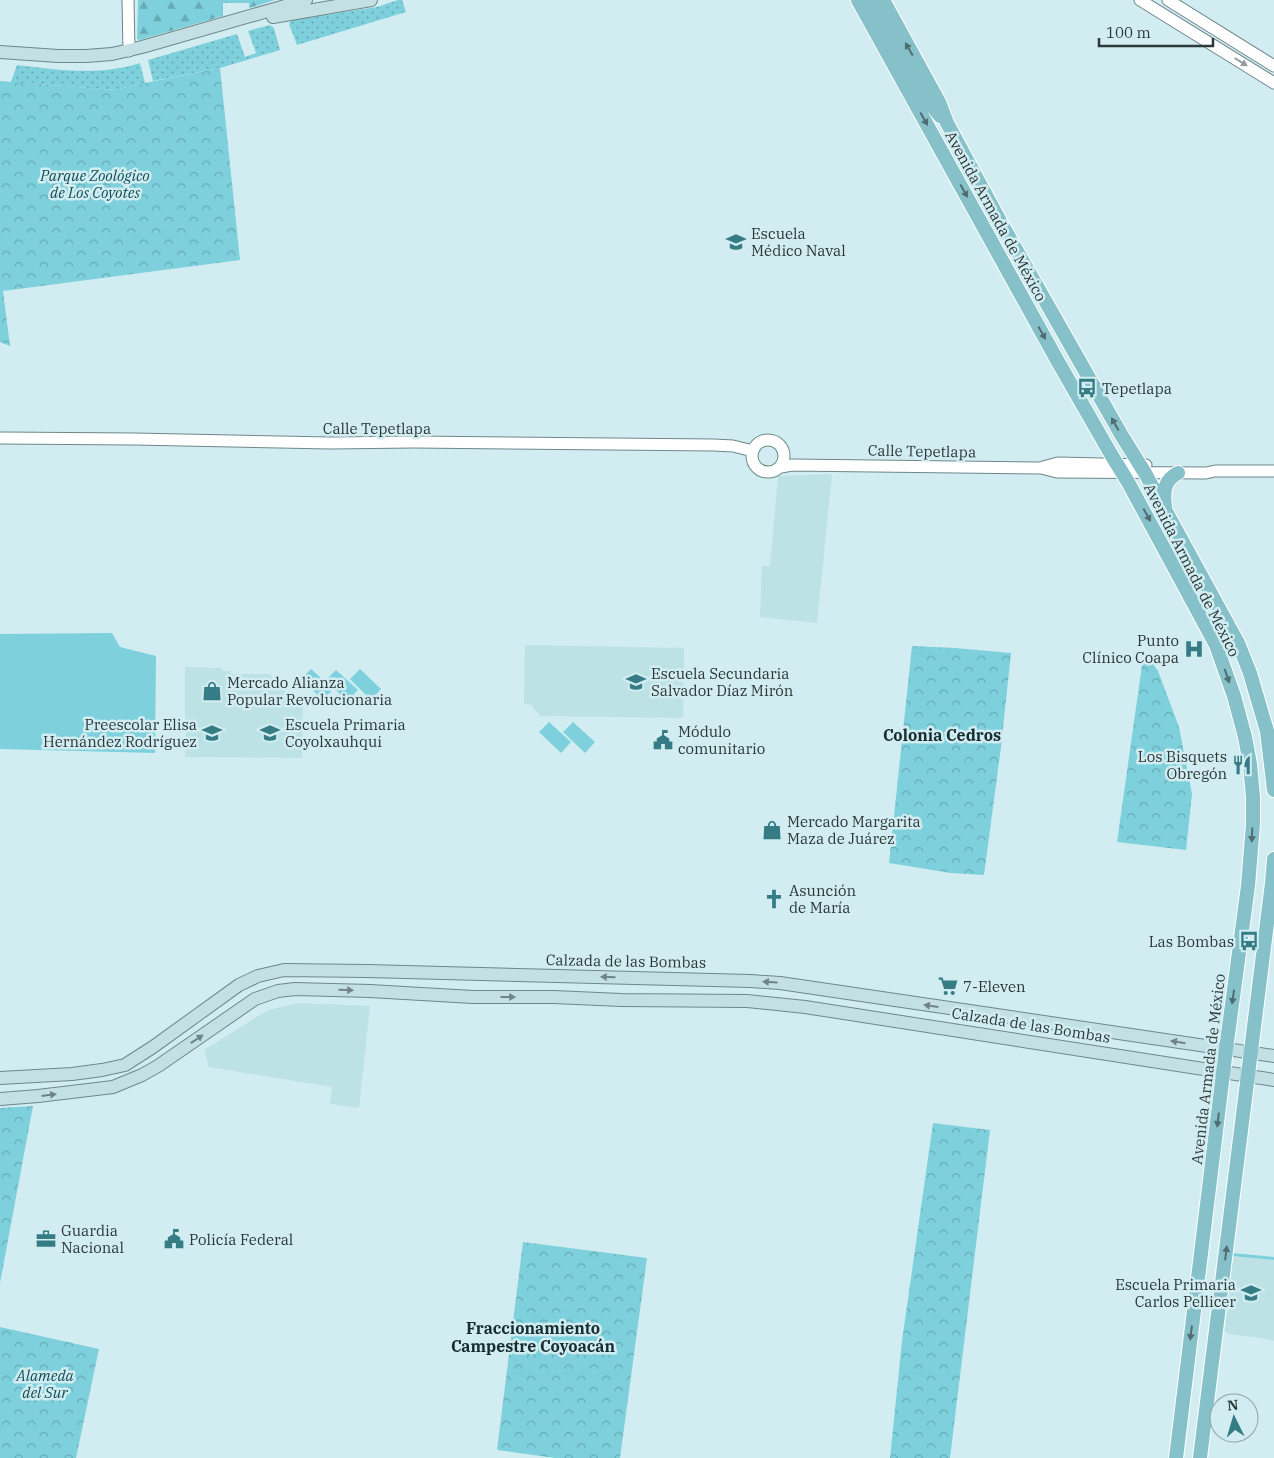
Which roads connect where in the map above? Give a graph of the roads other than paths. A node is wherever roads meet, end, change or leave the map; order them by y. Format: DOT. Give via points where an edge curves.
graph roads {
  1 [pos="128,0"];
  2 [pos="306,0"];
  3 [pos="371,0"];
  4 [pos="858,0"];
  5 [pos="870,0"];
  6 [pos="883,0"];
  7 [pos="1140,0"];
  8 [pos="1168,0"];
  9 [pos="259,14"];
  10 [pos="129,51"];
  11 [pos="0,52"];
  12 [pos="1274,66"];
  13 [pos="1274,82"];
  14 [pos="947,123"];
  15 [pos="0,438"];
  16 [pos="752,452"];
  17 [pos="784,453"];
  18 [pos="803,465"];
  19 [pos="781,467"];
  20 [pos="1120,468"];
  21 [pos="1143,469"];
  22 [pos="1215,471"];
  23 [pos="1274,471"];
  24 [pos="1178,473"];
  25 [pos="1166,510"];
  26 [pos="1274,790"];
  27 [pos="1274,859"];
  28 [pos="1226,1049"];
  29 [pos="1251,1053"];
  30 [pos="1274,1056"];
  31 [pos="1224,1071"];
  32 [pos="1248,1076"];
  33 [pos="0,1078"];
  34 [pos="1274,1080"];
  35 [pos="0,1098"];
  36 [pos="1176,1458"];
  37 [pos="1200,1458"];
  1 -- 10 [label="street"];
  2 -- 9 [label="main road"];
  3 -- 9 [label="main road" via="279,17"];
  4 -- 20 [label="main road, Avenida Armada de México, one-way"];
  5 -- 14 [label="main road" via="916,85"];
  14 -- 6 [label="main road, Avenida Armada de México, one-way" via="939,102"];
  7 -- 13 [label="street, one-way"];
  8 -- 12 [label="street"];
  9 -- 10 [label="main road"];
  10 -- 11 [label="main road" via="68,56"];
  21 -- 14 [label="main road, Avenida Armada de México, one-way" via="1088,377"];
  15 -- 16 [label="street, Calle Tepetlapa" via="714,445"];
  16 -- 17 [label="street" via="759,443 768,440 779,444"];
  16 -- 19 [label="street" via="759,470 770,473"];
  17 -- 18 [label="street"];
  17 -- 19 [label="street"];
  18 -- 19 [label="street, Calle Tepetlapa"];
  18 -- 20 [label="street, Calle Tepetlapa" via="1042,468 1058,472"];
  20 -- 21 [label="street, Calle Tepetlapa"];
  20 -- 28 [label="main road, Avenida Armada de México, one-way" via="1216,645 1245,736 1253,797 1251,865"];
  21 -- 22 [label="street, Calle Tepetlapa" via="1206,467"];
  21 -- 24 [label="street, Calle Tepetlapa"];
  21 -- 25 [label="main road, Avenida Armada de México"];
  22 -- 23 [label="street, Calle Tepetlapa"];
  22 -- 24 [label="street, Calle Tepetlapa"];
  24 -- 25 [label="main road" via="1166,484"];
  25 -- 26 [label="main road, Avenida Armada de México" via="1224,614 1250,673 1267,731"];
  27 -- 29 [label="main road"];
  28 -- 29 [label="main road, Calzada de las Bombas"];
  28 -- 31 [label="main road, Avenida Armada de México"];
  28 -- 33 [label="main road, Calzada de las Bombas, one-way" via="780,983 318,969 284,970 258,976 239,985 125,1065 94,1071"];
  29 -- 30 [label="main road, Calzada de las Bombas"];
  29 -- 32 [label="main road"];
  31 -- 32 [label="main road, Calzada de las Bombas"];
  35 -- 31 [label="main road, Calzada de las Bombas, one-way" via="113,1087 158,1066 255,999 294,988 473,998 746,1001 872,1016"];
  31 -- 36 [label="main road, Avenida Armada de México, one-way"];
  32 -- 34 [label="main road, Calzada de las Bombas"];
  37 -- 32 [label="main road, one-way"];
}
